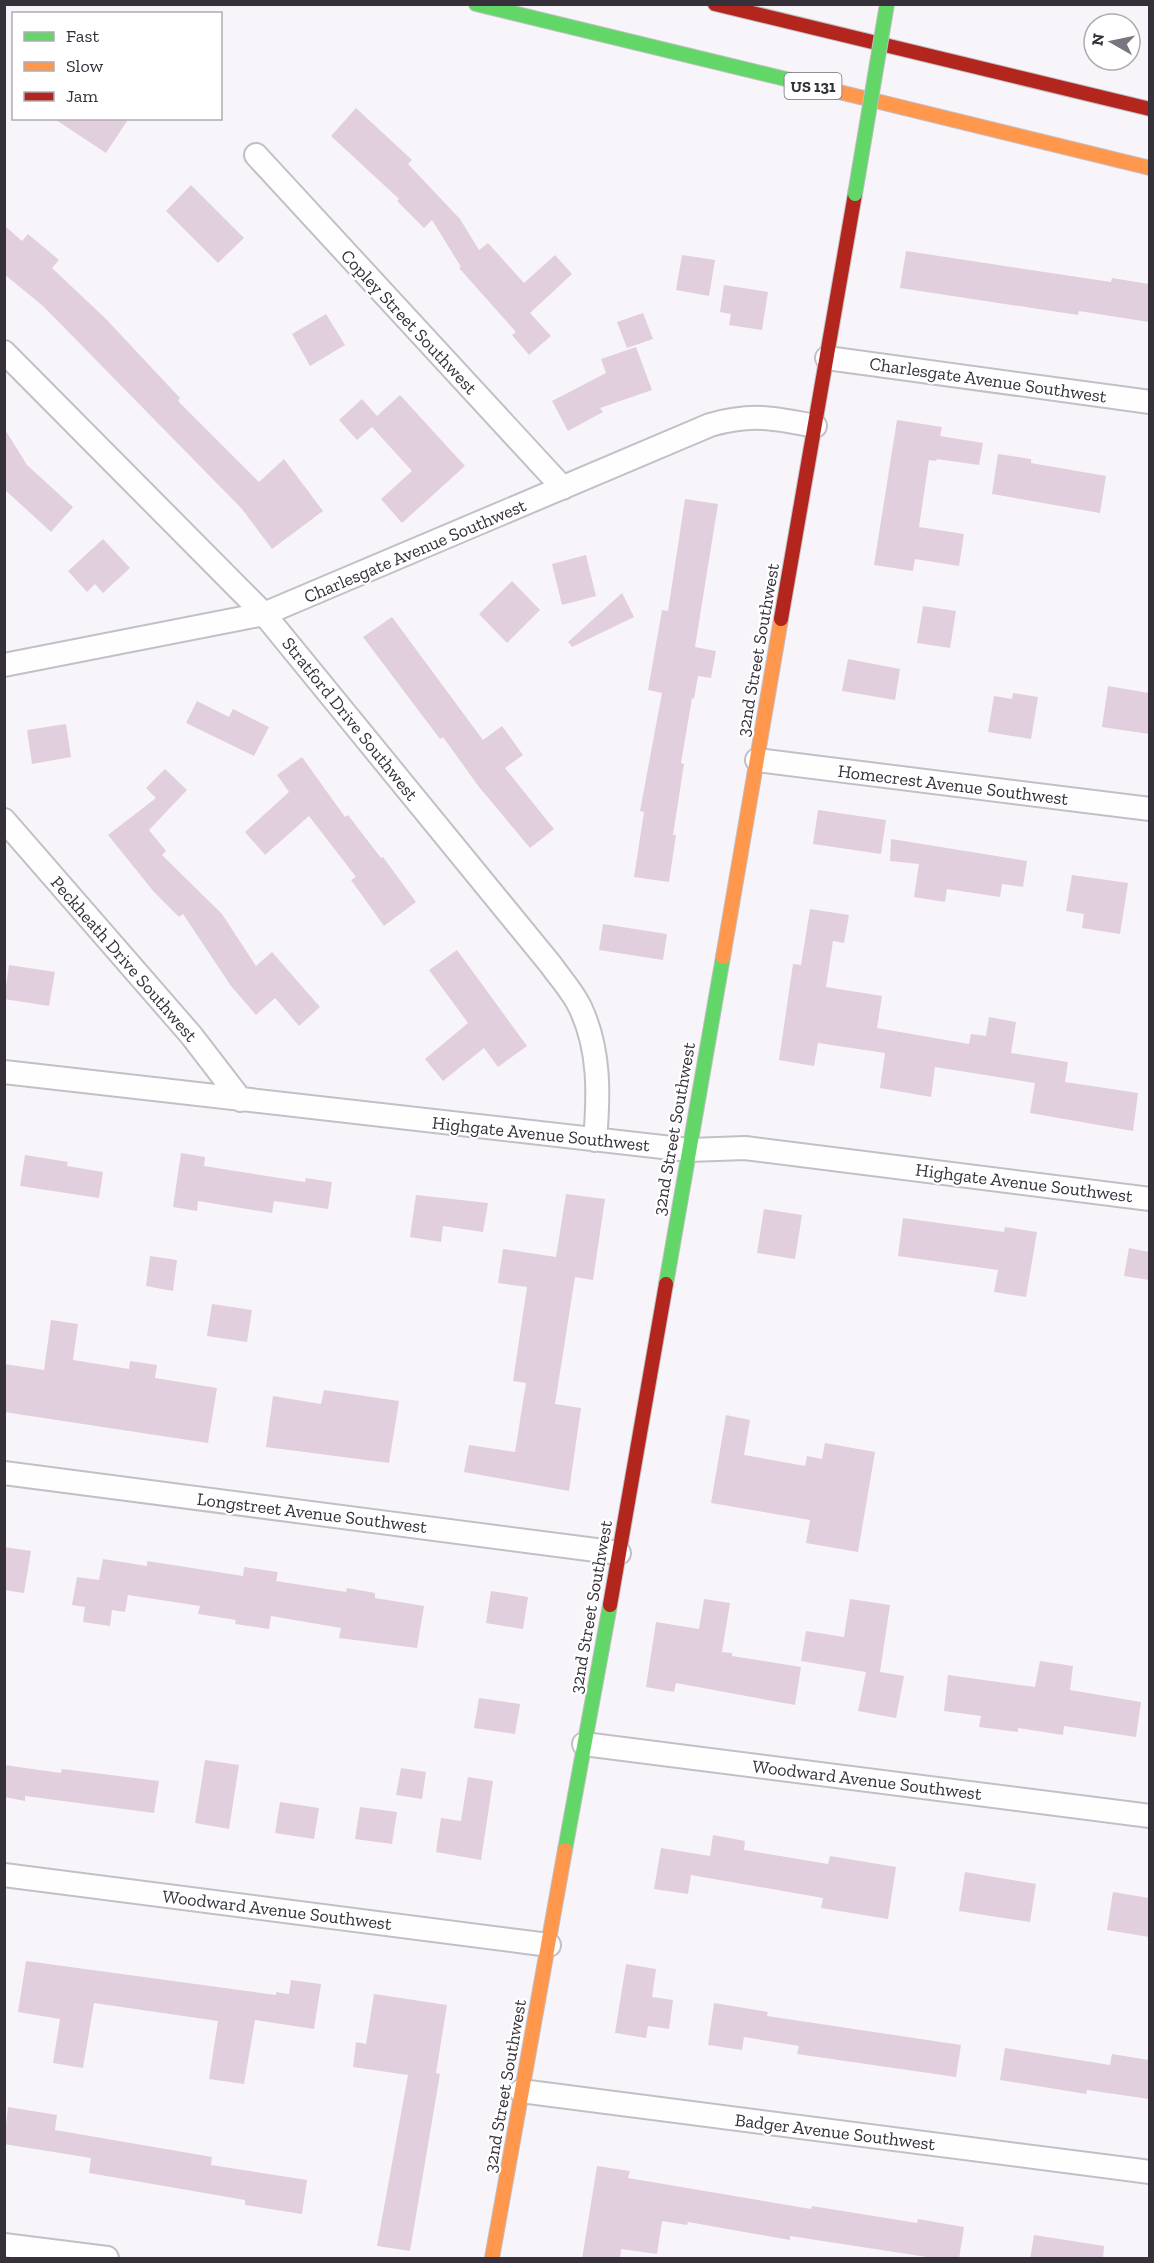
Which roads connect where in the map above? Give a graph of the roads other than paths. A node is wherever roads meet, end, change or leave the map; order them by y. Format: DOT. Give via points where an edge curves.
graph roads {
  1 [pos="476,4"];
  2 [pos="715,4"];
  3 [pos="887,4"];
  4 [pos="1149,110"];
  5 [pos="256,155"];
  6 [pos="1149,168"];
  7 [pos="4,352"];
  8 [pos="827,357"];
  9 [pos="1149,402"];
  10 [pos="815,426"];
  11 [pos="563,488"];
  12 [pos="264,614"];
  13 [pos="4,665"];
  14 [pos="757,760"];
  15 [pos="1149,809"];
  16 [pos="4,820"];
  17 [pos="4,1072"];
  18 [pos="241,1100"];
  19 [pos="596,1140"];
  20 [pos="689,1150"];
  21 [pos="1149,1199"];
  22 [pos="4,1473"];
  23 [pos="619,1553"];
  24 [pos="584,1744"];
  25 [pos="1149,1816"];
  26 [pos="4,1875"];
  27 [pos="549,1945"];
  28 [pos="521,2091"];
  29 [pos="1149,2172"];
  30 [pos="4,2245"];
  31 [pos="107,2259"];
  32 [pos="492,2259"];
  1 -- 6 [label="main road, US 131"];
  2 -- 4 [label="main road"];
  3 -- 8 [label="main road, 32nd Street Southwest, bridge"];
  5 -- 11 [label="street, Copley Street Southwest"];
  7 -- 12 [label="street, Stratford Drive Southwest"];
  8 -- 9 [label="street, Charlesgate Avenue Southwest"];
  8 -- 10 [label="main road, 32nd Street Southwest"];
  10 -- 11 [label="street, Charlesgate Avenue Southwest" via="767,417 737,417"];
  10 -- 14 [label="main road, 32nd Street Southwest"];
  11 -- 12 [label="street, Charlesgate Avenue Southwest"];
  12 -- 13 [label="street, Charlesgate Avenue Southwest"];
  12 -- 19 [label="street, Stratford Drive Southwest" via="551,964 580,1006 594,1048 599,1090"];
  14 -- 15 [label="street, Homecrest Avenue Southwest"];
  14 -- 20 [label="main road, 32nd Street Southwest"];
  16 -- 18 [label="street, Peckheath Drive Southwest" via="191,1035"];
  17 -- 18 [label="street, Highgate Avenue Southwest"];
  18 -- 19 [label="street, Highgate Avenue Southwest"];
  19 -- 20 [label="street, Highgate Avenue Southwest"];
  20 -- 21 [label="street, Highgate Avenue Southwest" via="745,1148"];
  20 -- 23 [label="main road, 32nd Street Southwest"];
  22 -- 23 [label="street, Longstreet Avenue Southwest"];
  23 -- 24 [label="main road, 32nd Street Southwest"];
  24 -- 25 [label="street, Woodward Avenue Southwest"];
  24 -- 27 [label="main road, 32nd Street Southwest"];
  26 -- 27 [label="street, Woodward Avenue Southwest"];
  27 -- 28 [label="main road, 32nd Street Southwest"];
  28 -- 29 [label="street, Badger Avenue Southwest"];
  28 -- 32 [label="main road, 32nd Street Southwest"];
  30 -- 31 [label="street"];
}
